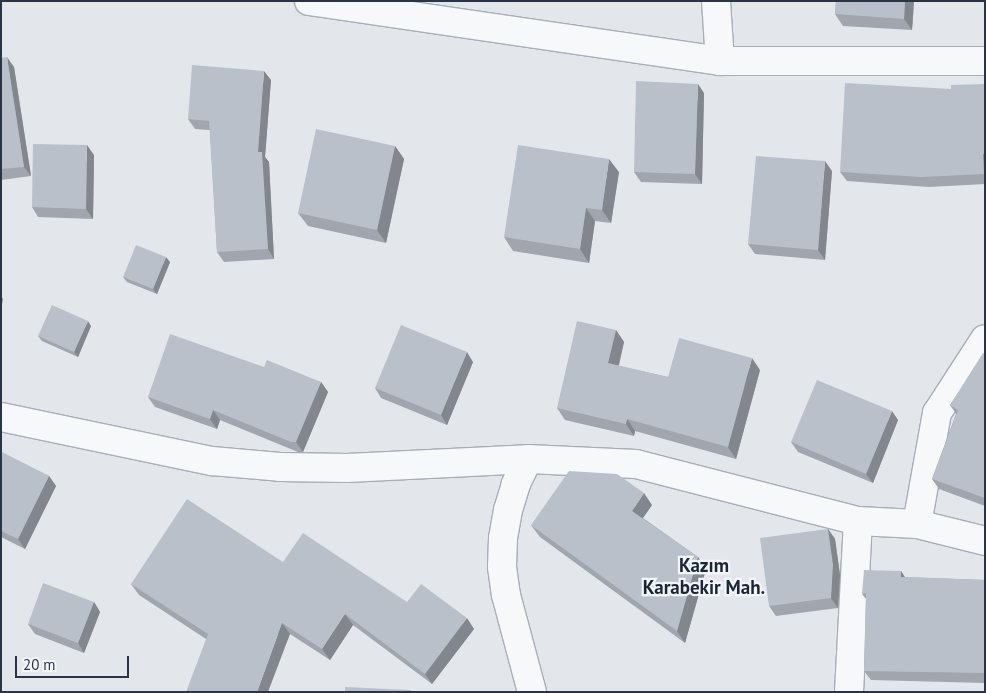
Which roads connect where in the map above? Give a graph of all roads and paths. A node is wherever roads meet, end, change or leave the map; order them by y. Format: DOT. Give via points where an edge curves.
graph roads {
  1 [pos="309,1"];
  2 [pos="716,1"];
  3 [pos="720,61"];
  4 [pos="985,61"];
  5 [pos="985,339"];
  6 [pos="1,417"];
  7 [pos="528,459"];
  8 [pos="858,521"];
  9 [pos="917,524"];
  10 [pos="985,541"];
  11 [pos="532,692"];
  12 [pos="849,692"];
  1 -- 3 [label="street"];
  2 -- 3 [label="street"];
  3 -- 4 [label="street"];
  5 -- 9 [label="street" via="937,413"];
  6 -- 7 [label="street" via="212,461 280,467 347,468"];
  7 -- 8 [label="street" via="636,464"];
  7 -- 11 [label="street" via="508,510 502,567 506,596"];
  8 -- 9 [label="street"];
  8 -- 12 [label="street"];
  9 -- 10 [label="street"];
}
